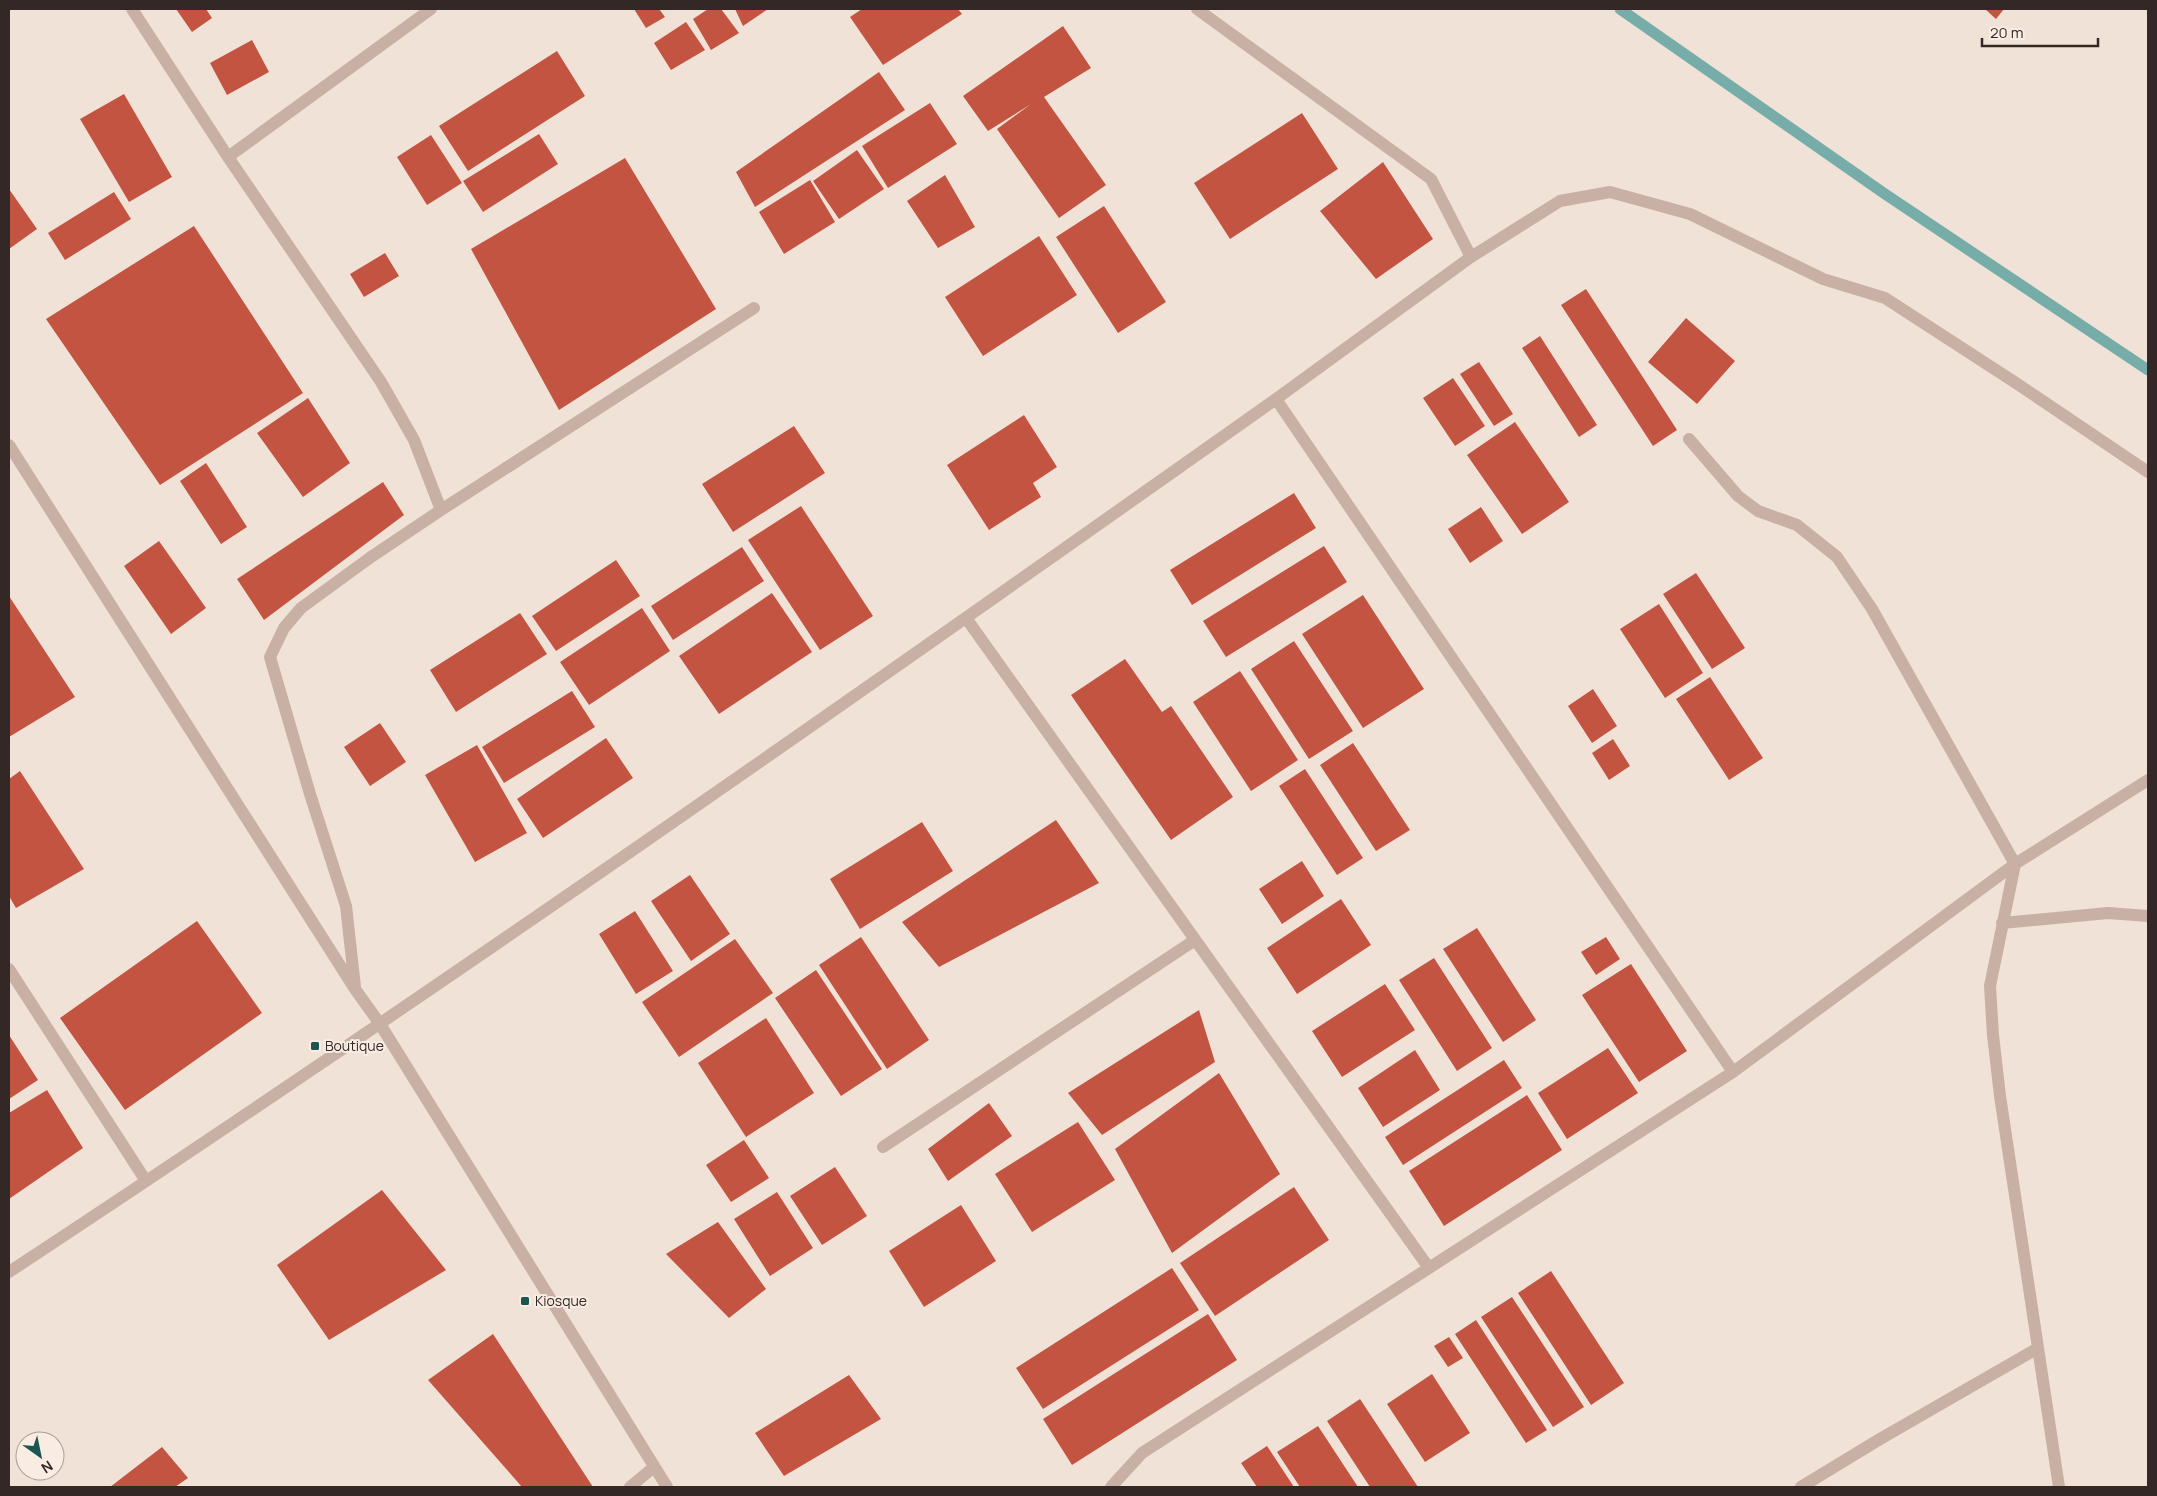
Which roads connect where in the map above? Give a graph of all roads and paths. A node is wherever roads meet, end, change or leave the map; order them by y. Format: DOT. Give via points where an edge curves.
graph roads {
  1 [pos="132,9"];
  2 [pos="431,9"];
  3 [pos="1197,9"];
  4 [pos="228,157"];
  5 [pos="1471,257"];
  6 [pos="754,308"];
  7 [pos="1276,399"];
  8 [pos="1690,439"];
  9 [pos="9,445"];
  10 [pos="2148,472"];
  11 [pos="441,510"];
  12 [pos="966,618"];
  13 [pos="2148,780"];
  14 [pos="2015,864"];
  15 [pos="2148,916"];
  16 [pos="2002,922"];
  17 [pos="1195,940"];
  18 [pos="9,970"];
  19 [pos="355,989"];
  20 [pos="380,1024"];
  21 [pos="1733,1072"];
  22 [pos="883,1148"];
  23 [pos="146,1181"];
  24 [pos="1429,1268"];
  25 [pos="9,1272"];
  26 [pos="2038,1348"];
  27 [pos="654,1467"];
  28 [pos="630,1487"];
  29 [pos="667,1487"];
  30 [pos="1112,1487"];
  31 [pos="1801,1487"];
  32 [pos="2059,1487"];
  1 -- 4 [label="street"];
  2 -- 4 [label="street"];
  3 -- 5 [label="street" via="1431,179"];
  4 -- 11 [label="street" via="381,382 414,440"];
  5 -- 7 [label="street"];
  5 -- 10 [label="street" via="1560,201 1610,192 1690,214 1823,279 1885,298"];
  6 -- 11 [label="street"];
  7 -- 12 [label="street"];
  7 -- 21 [label="street"];
  8 -- 14 [label="street" via="1738,496 1758,511 1797,524 1837,557 1872,609"];
  9 -- 19 [label="street"];
  11 -- 19 [label="street" via="301,608 284,628 270,657 346,906"];
  12 -- 17 [label="street"];
  12 -- 20 [label="street"];
  13 -- 14 [label="street"];
  14 -- 16 [label="street"];
  14 -- 21 [label="street"];
  15 -- 16 [label="street" via="2108,913"];
  16 -- 26 [label="street" via="1990,986 1992,1035"];
  17 -- 22 [label="street"];
  17 -- 24 [label="street"];
  18 -- 23 [label="street"];
  19 -- 20 [label="street"];
  20 -- 23 [label="street"];
  20 -- 27 [label="street"];
  21 -- 24 [label="street"];
  23 -- 25 [label="street"];
  24 -- 30 [label="street" via="1142,1453"];
  26 -- 31 [label="street"];
  26 -- 32 [label="street"];
  27 -- 28 [label="street"];
  27 -- 29 [label="street"];
}
